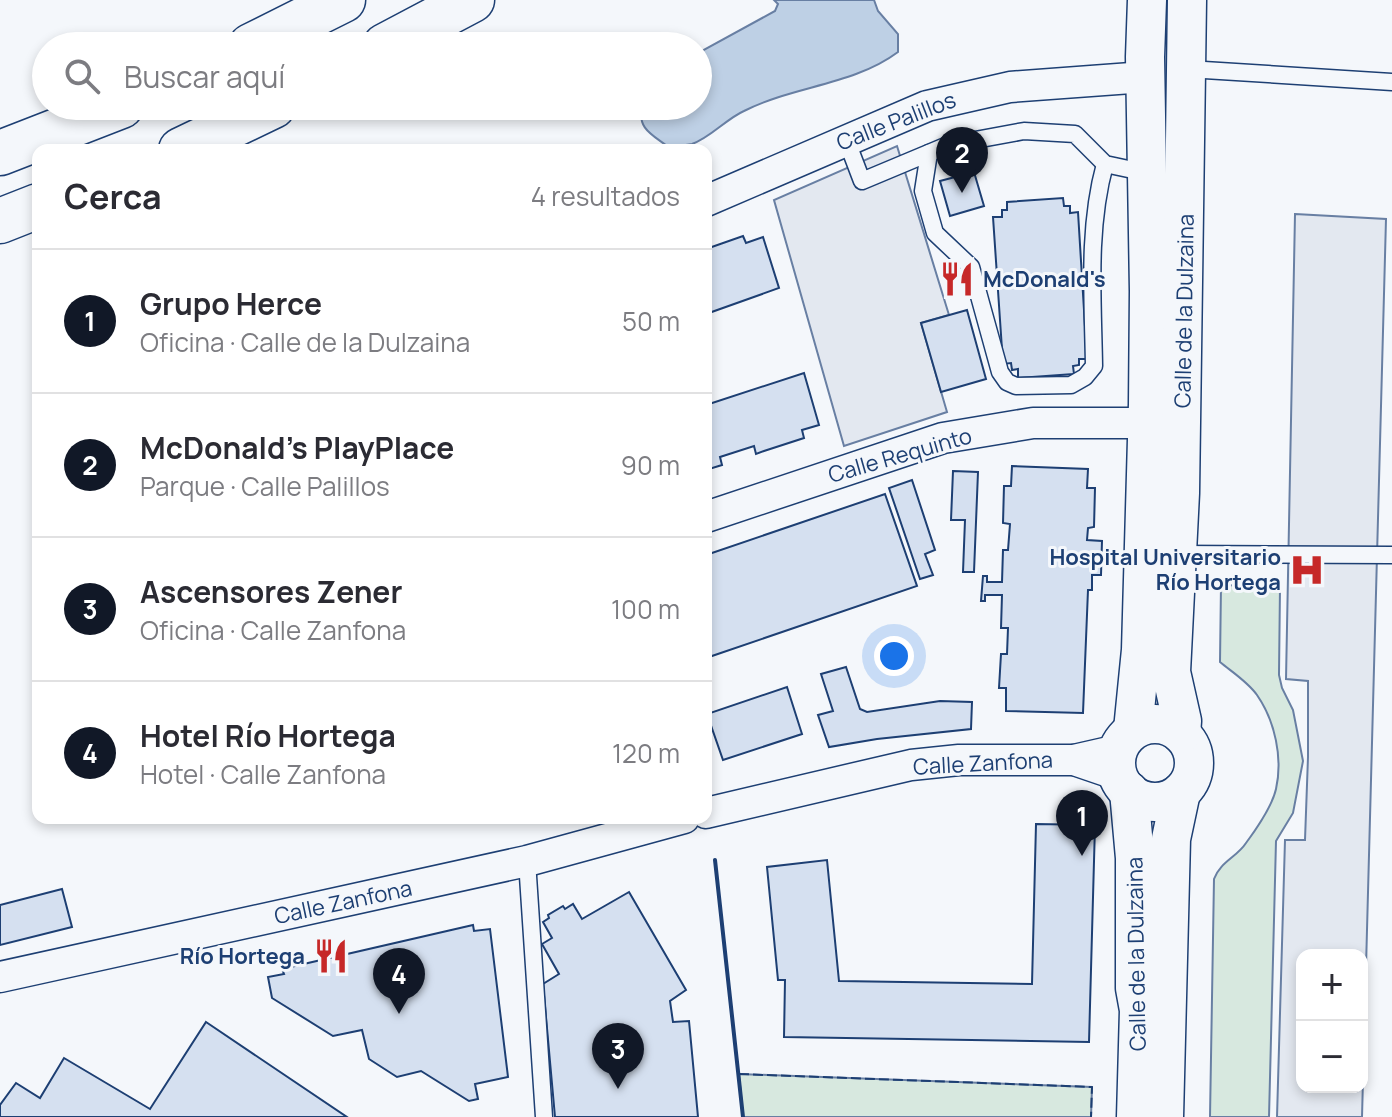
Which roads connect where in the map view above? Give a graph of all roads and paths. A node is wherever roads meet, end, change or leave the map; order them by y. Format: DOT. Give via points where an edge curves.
graph roads {
  1 [pos="343,0"];
  2 [pos="472,0"];
  3 [pos="1147,0"];
  4 [pos="1163,0"];
  5 [pos="1187,0"];
  6 [pos="279,32"];
  7 [pos="411,32"];
  8 [pos="1188,69"];
  9 [pos="1145,77"];
  10 [pos="1392,82"];
  11 [pos="85,120"];
  12 [pos="244,120"];
  13 [pos="846,139"];
  14 [pos="194,144"];
  15 [pos="0,153"];
  16 [pos="929,153"];
  17 [pos="1105,164"];
  18 [pos="1148,186"];
  19 [pos="712,198"];
  20 [pos="32,208"];
  21 [pos="0,221"];
  22 [pos="1148,414"];
  23 [pos="712,515"];
  24 [pos="1177,554"];
  25 [pos="1392,555"];
  26 [pos="1140,664"];
  27 [pos="1181,734"];
  28 [pos="1124,762"];
  29 [pos="1181,792"];
  30 [pos="712,812"];
  31 [pos="662,824"];
  32 [pos="527,861"];
  33 [pos="0,977"];
  34 [pos="544,1117"];
  35 [pos="1136,1117"];
  36 [pos="1164,1117"];
  1 -- 6 [label="highway"];
  2 -- 7 [label="highway"];
  3 -- 9 [label="street, Calle de la Dulzaina"];
  4 -- 8 [label="street" via="1163,56"];
  5 -- 8 [label="street, Calle de la Dulzaina"];
  8 -- 10 [label="lane"];
  8 -- 24 [label="street, Calle de la Dulzaina"];
  9 -- 13 [label="street, Calle Palillos" via="968,95"];
  9 -- 18 [label="street, Calle de la Dulzaina"];
  11 -- 15 [label="highway"];
  12 -- 14 [label="highway"];
  13 -- 16 [label="lane" via="862,181"];
  13 -- 19 [label="street, Calle Palillos"];
  16 -- 17 [label="lane" via="1024,131 1075,134"];
  16 -- 17 [label="lane" via="923,191 935,233 971,267 1000,372 1016,386 1071,385 1094,366 1092,255"];
  17 -- 18 [label="lane"];
  18 -- 22 [label="street, Calle de la Dulzaina"];
  18 -- 24 [label="street, Calle de la Dulzaina" via="1166,241 1160,539 1163,547"];
  20 -- 21 [label="highway"];
  22 -- 23 [label="street, Calle Requinto" via="1033,423 943,438"];
  22 -- 26 [label="street, Calle de la Dulzaina"];
  24 -- 25 [label="lane"];
  24 -- 26 [label="street, Calle de la Dulzaina" via="1158,582 1156,639"];
  24 -- 27 [label="street, Calle de la Dulzaina" via="1171,672"];
  26 -- 28 [label="street, Calle de la Dulzaina"];
  27 -- 28 [label="street" via="1171,727 1145,725"];
  27 -- 29 [label="street" via="1189,744 1193,769"];
  28 -- 29 [label="street" via="1145,801"];
  28 -- 30 [label="street, Calle Zanfona" via="959,760 911,765"];
  28 -- 35 [label="street, Calle de la Dulzaina" via="1134,829"];
  29 -- 36 [label="street, Calle de la Dulzaina" via="1170,850"];
  31 -- 32 [label="street, Calle Zanfona"];
  32 -- 33 [label="street, Calle Zanfona"];
  32 -- 34 [label="lane"];
}
